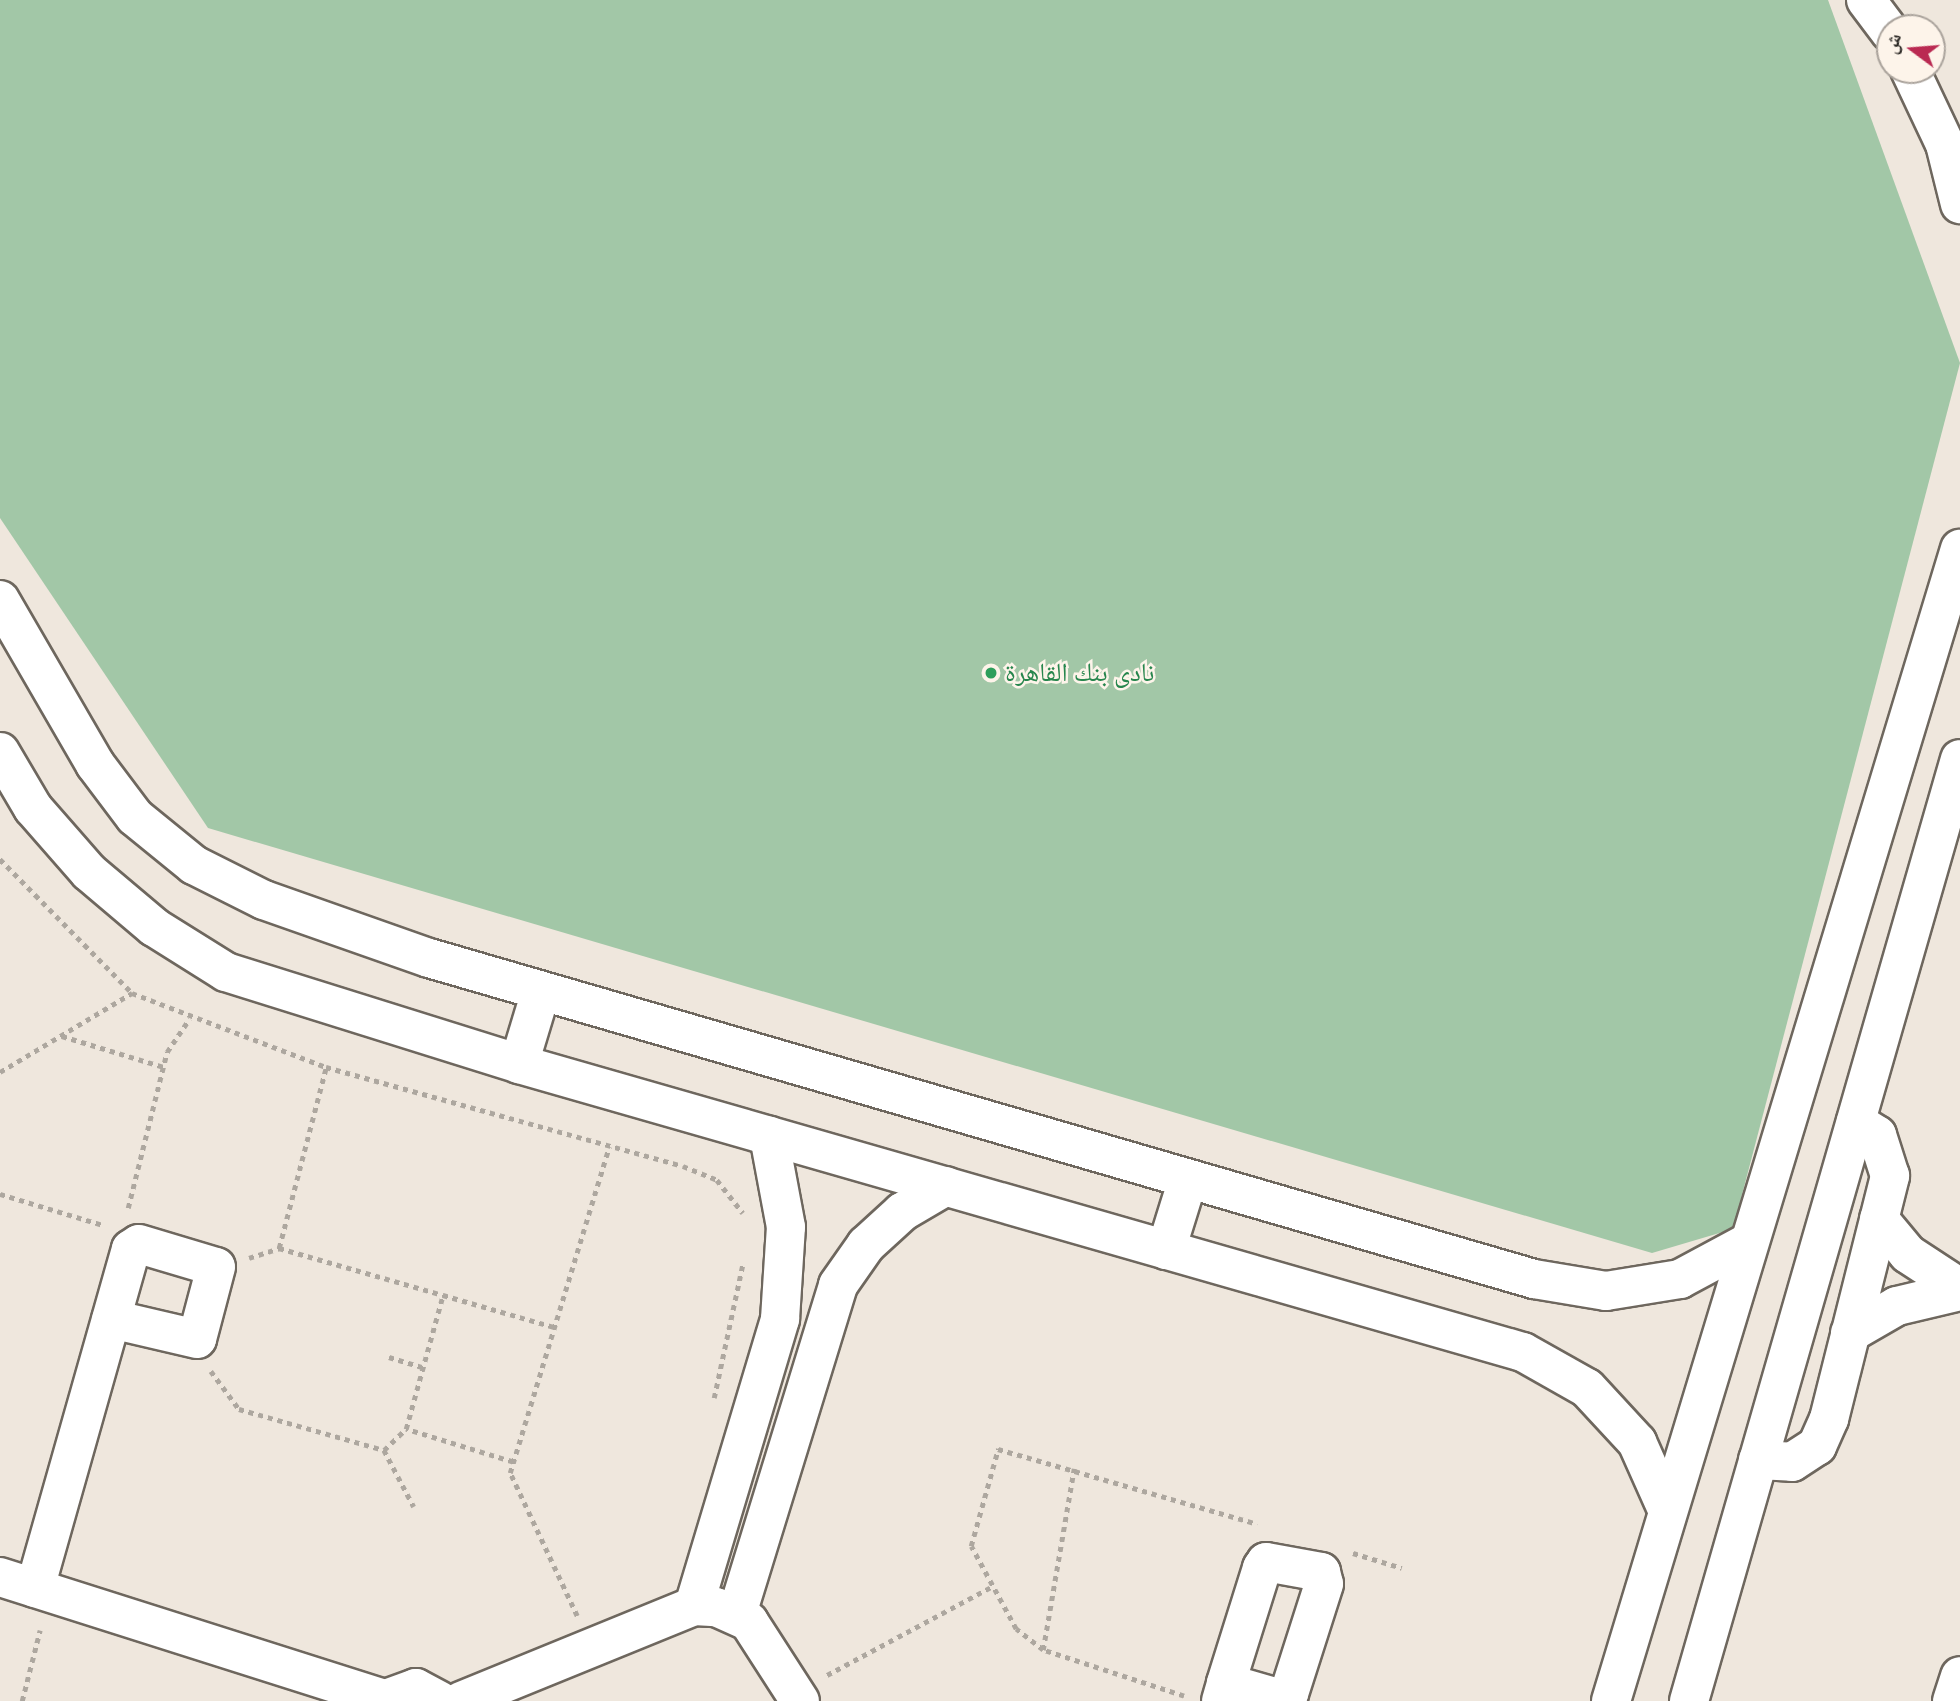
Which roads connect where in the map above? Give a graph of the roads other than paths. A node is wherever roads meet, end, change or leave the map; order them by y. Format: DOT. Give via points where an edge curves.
graph roads {
  1 [pos="1917,84"];
  2 [pos="1960,204"];
  3 [pos="1959,557"];
  4 [pos="0,600"];
  5 [pos="0,752"];
  6 [pos="1960,759"];
  7 [pos="541,991"];
  8 [pos="519,1064"];
  9 [pos="1856,1122"];
  10 [pos="769,1136"];
  11 [pos="1188,1179"];
  12 [pos="946,1186"];
  13 [pos="1879,1219"];
  14 [pos="1745,1244"];
  15 [pos="1166,1250"];
  16 [pos="1960,1289"];
  17 [pos="111,1318"];
  18 [pos="1850,1332"];
  19 [pos="1758,1460"];
  20 [pos="1666,1507"];
  21 [pos="29,1585"];
  22 [pos="694,1606"];
  23 [pos="737,1614"];
  24 [pos="1960,1676"];
  25 [pos="797,1697"];
  26 [pos="381,1699"];
  27 [pos="440,1701"];
  28 [pos="461,1701"];
  29 [pos="1611,1701"];
  30 [pos="1689,1701"];
  31 [pos="1952,1701"];
  1 -- 2 [label="street" via="1945,144"];
  3 -- 14 [label="street"];
  4 -- 7 [label="street" via="95,764 135,817 194,865 264,900"];
  5 -- 8 [label="street" via="33,808 89,872 154,927 226,972"];
  6 -- 9 [label="street"];
  7 -- 8 [label="street"];
  7 -- 11 [label="street"];
  8 -- 10 [label="street"];
  9 -- 13 [label="street" via="1877,1135 1888,1154 1891,1175"];
  9 -- 19 [label="street"];
  10 -- 12 [label="street"];
  10 -- 22 [label="street" via="786,1227 780,1320"];
  11 -- 14 [label="street" via="1534,1279 1606,1291 1680,1279"];
  11 -- 15 [label="street"];
  12 -- 15 [label="street"];
  12 -- 23 [label="street" via="902,1212 866,1245 838,1285"];
  13 -- 16 [label="street" via="1908,1254"];
  13 -- 18 [label="street"];
  14 -- 20 [label="street"];
  15 -- 20 [label="street" via="1523,1352 1587,1388 1637,1442"];
  16 -- 18 [label="street" via="1897,1306"];
  17 -- 17 [label="street" via="133,1231 212,1264 218,1273 200,1336 192,1341"];
  17 -- 21 [label="street"];
  18 -- 19 [label="street" via="1817,1446 1791,1462"];
  19 -- 30 [label="street"];
  20 -- 29 [label="street"];
  21 -- 26 [label="street"];
  22 -- 23 [label="street"];
  22 -- 28 [label="street"];
  23 -- 25 [label="street" via="758,1632"];
  24 -- 31 [label="street"];
  26 -- 27 [label="street" via="416,1688"];
}
